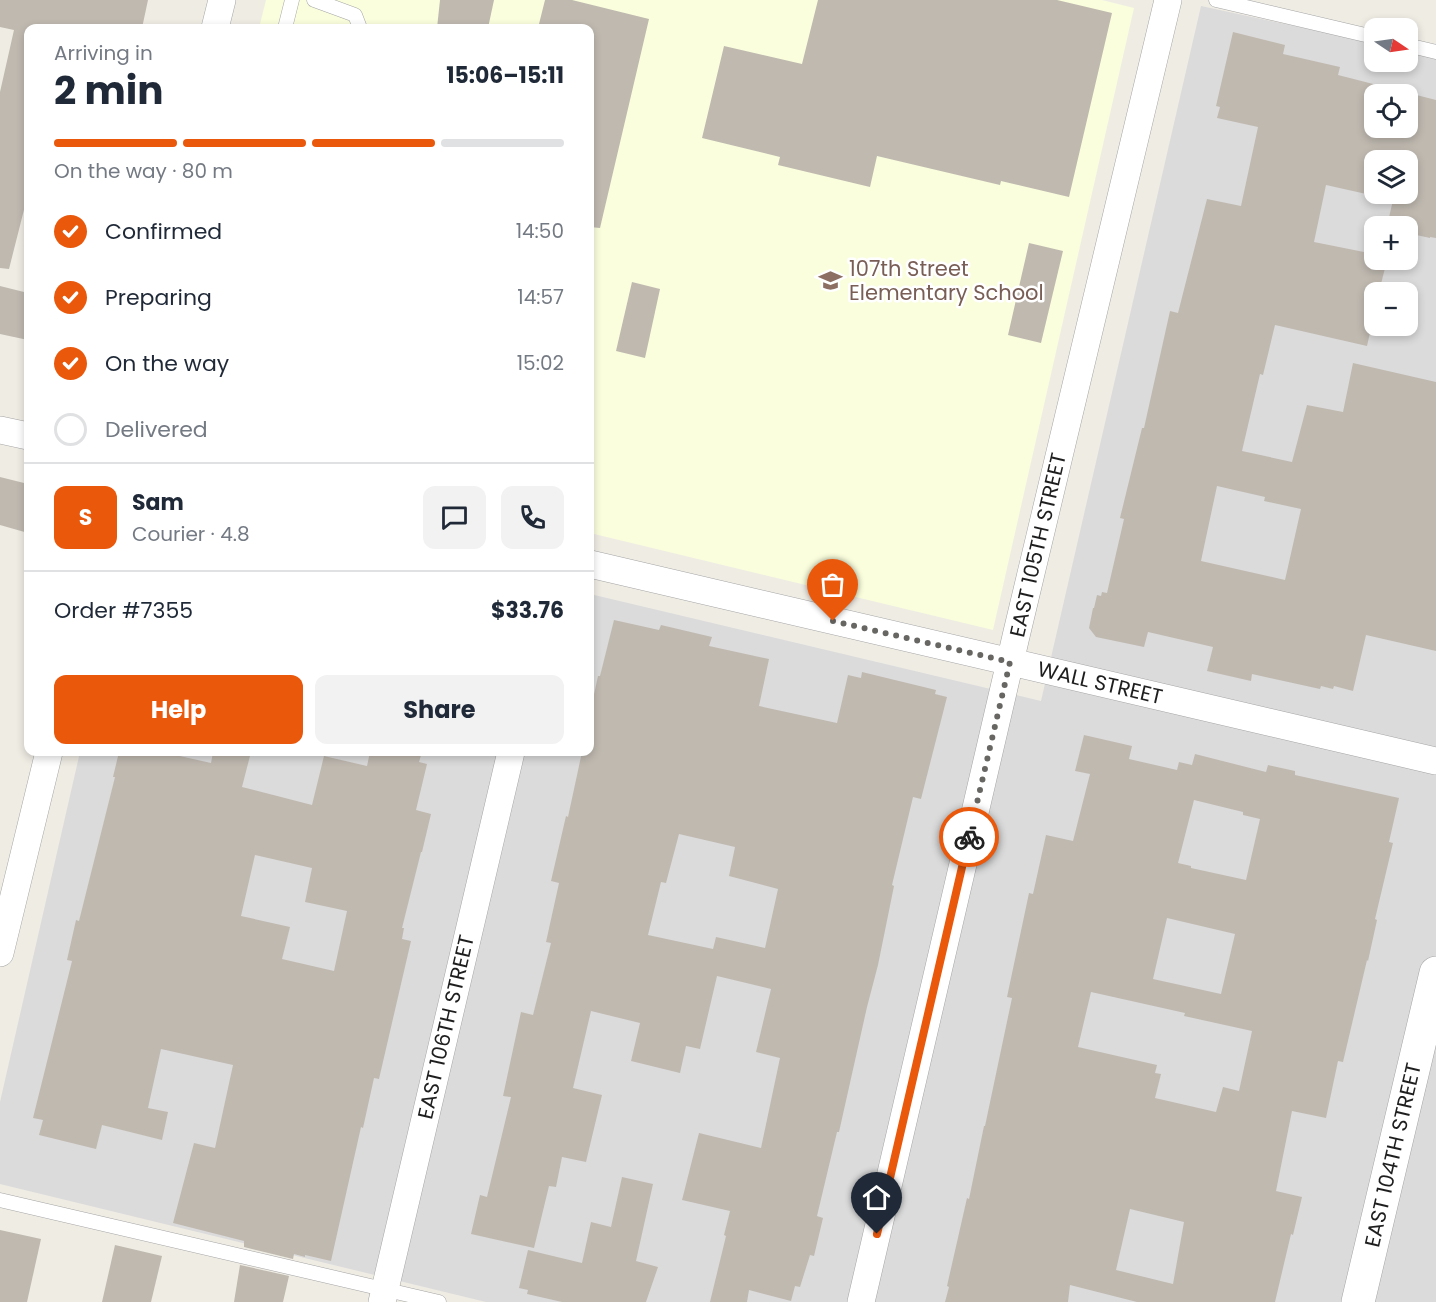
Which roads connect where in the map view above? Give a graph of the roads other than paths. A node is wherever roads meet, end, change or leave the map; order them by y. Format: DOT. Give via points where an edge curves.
graph roads {
  1 [pos="222,0"];
  2 [pos="292,0"];
  3 [pos="314,0"];
  4 [pos="1168,0"];
  5 [pos="1216,0"];
  6 [pos="216,24"];
  7 [pos="286,24"];
  8 [pos="358,24"];
  9 [pos="1364,36"];
  10 [pos="1418,48"];
  11 [pos="1436,52"];
  12 [pos="0,430"];
  13 [pos="24,435"];
  14 [pos="594,565"];
  15 [pos="1010,662"];
  16 [pos="48,756"];
  17 [pos="510,756"];
  18 [pos="1436,761"];
  19 [pos="0,953"];
  20 [pos="1436,973"];
  21 [pos="0,1200"];
  22 [pos="383,1295"];
  23 [pos="439,1302"];
  24 [pos="861,1302"];
  25 [pos="1358,1302"];
  1 -- 6 [label="street"];
  2 -- 7 [label="lane"];
  3 -- 8 [label="lane" via="355,15"];
  4 -- 15 [label="street, EAST 105TH STREET"];
  5 -- 9 [label="lane"];
  10 -- 11 [label="lane"];
  12 -- 13 [label="street"];
  14 -- 15 [label="street, WALL STREET"];
  15 -- 18 [label="street, WALL STREET"];
  15 -- 24 [label="street, EAST 105TH STREET"];
  16 -- 19 [label="street"];
  17 -- 22 [label="street, EAST 106TH STREET"];
  20 -- 25 [label="street, EAST 104TH STREET"];
  21 -- 22 [label="lane"];
  22 -- 23 [label="lane"];
}
